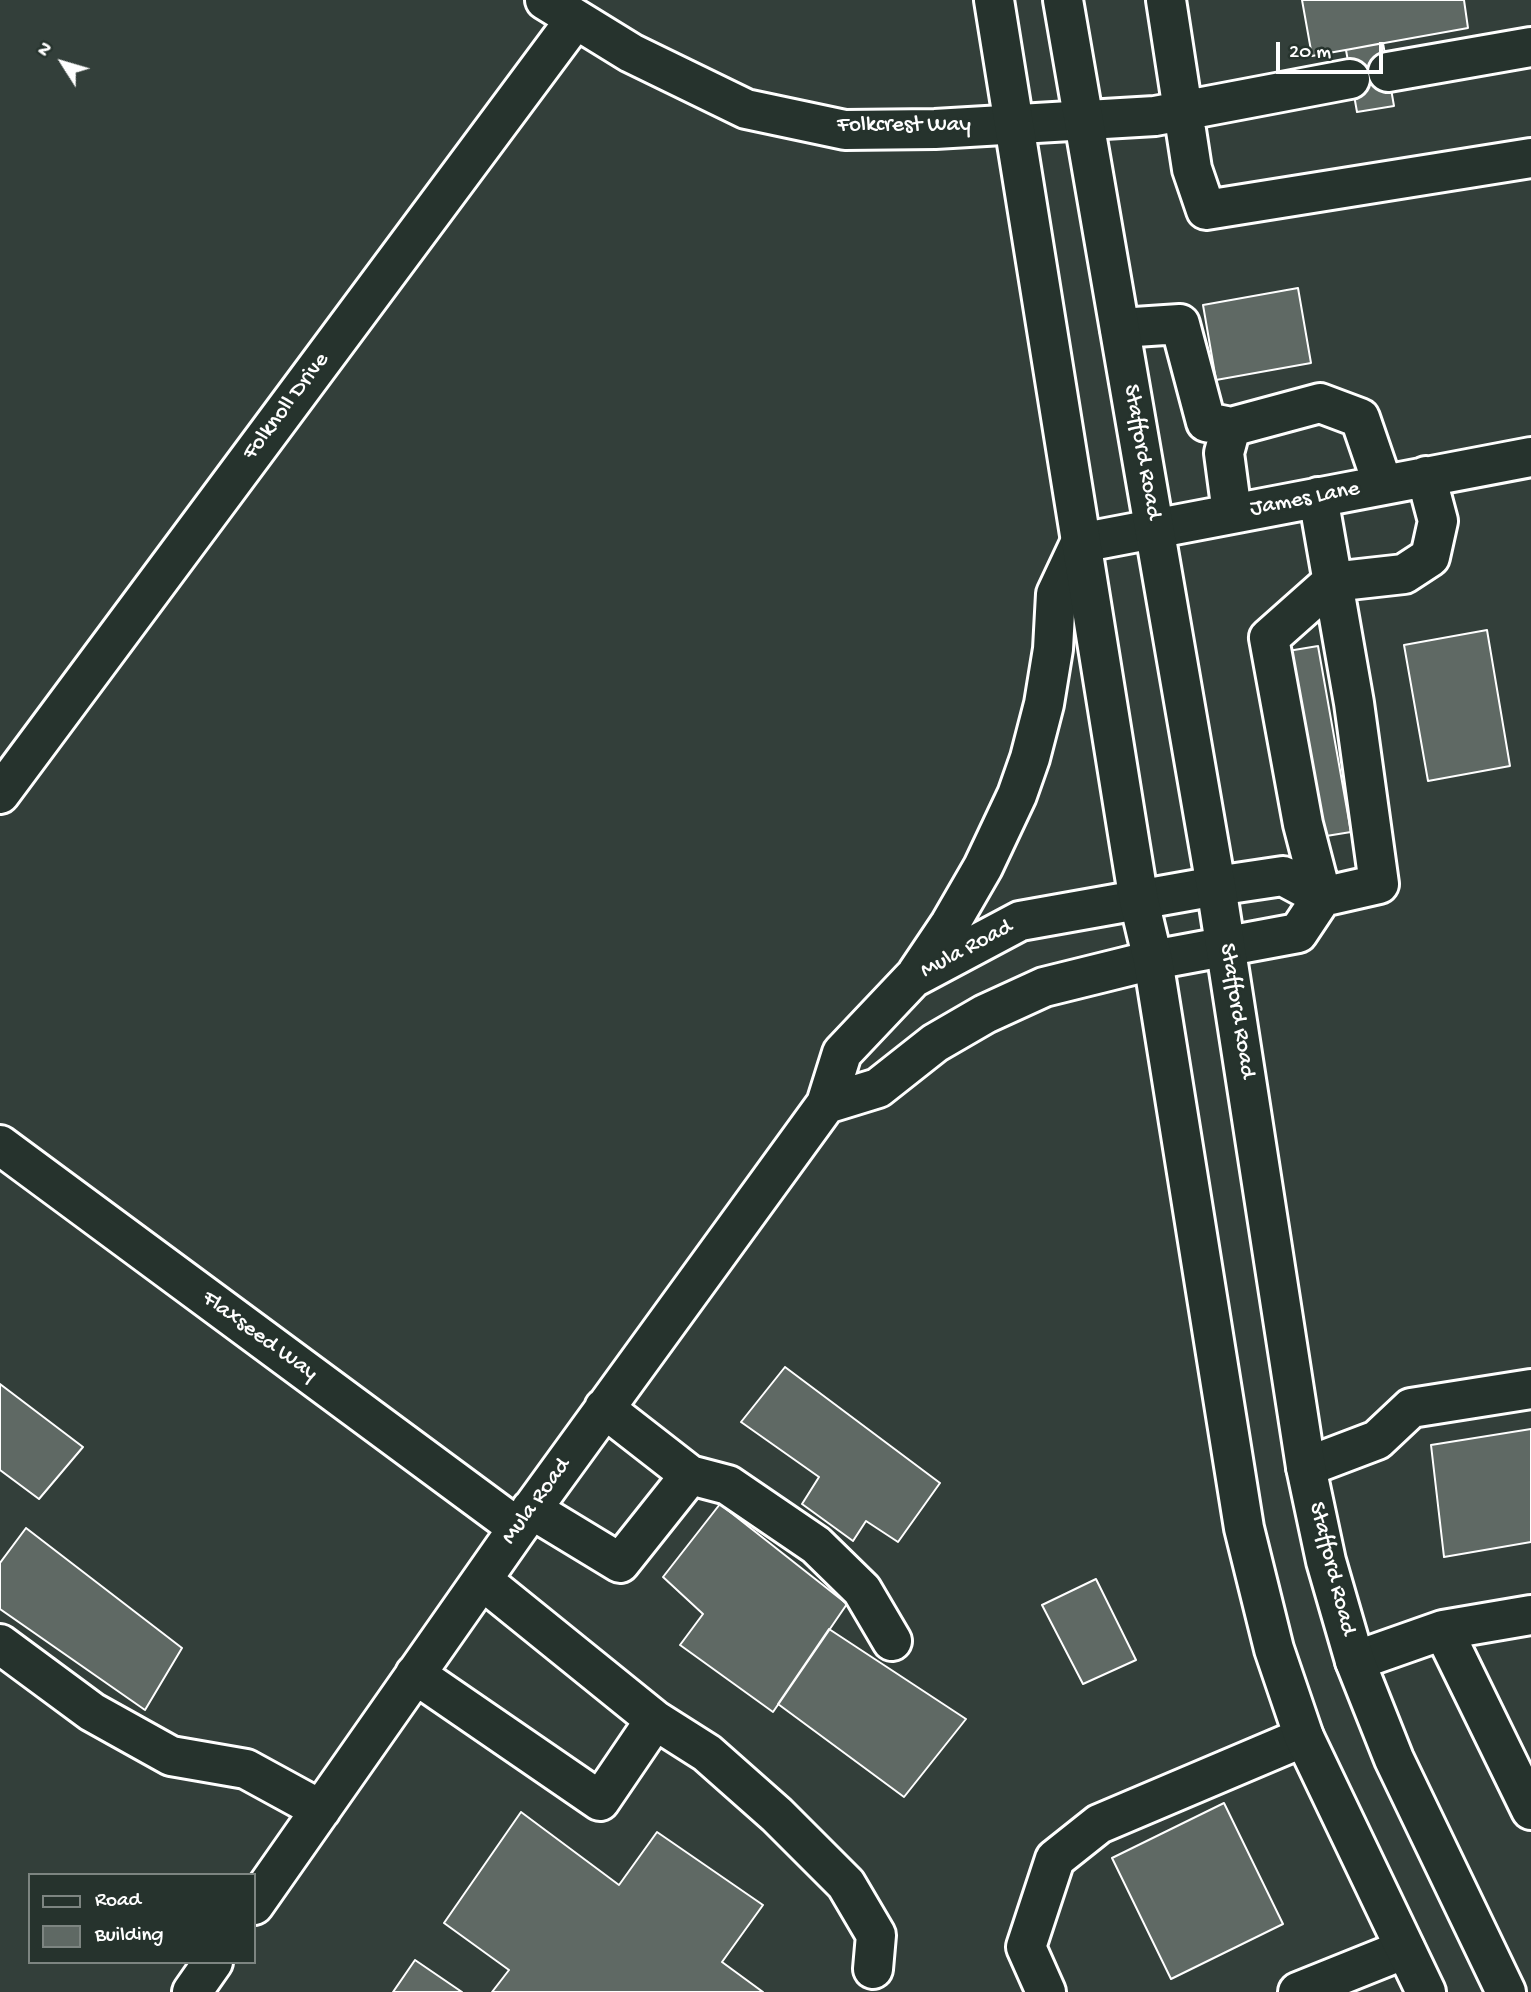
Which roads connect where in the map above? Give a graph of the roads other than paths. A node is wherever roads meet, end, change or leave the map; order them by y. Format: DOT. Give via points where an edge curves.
graph roads {
  1 [pos="994,0"];
  2 [pos="1063,0"];
  3 [pos="1166,0"];
  4 [pos="560,10"];
  5 [pos="1531,47"];
  6 [pos="1388,72"];
  7 [pos="1350,79"];
  8 [pos="1184,112"];
  9 [pos="1083,119"];
  10 [pos="1015,124"];
  11 [pos="1531,158"];
  12 [pos="1120,328"];
  13 [pos="1231,427"];
  14 [pos="1531,457"];
  15 [pos="1426,477"];
  16 [pos="1383,485"];
  17 [pos="1318,497"];
  18 [pos="1232,513"];
  19 [pos="1154,528"];
  20 [pos="1080,544"];
  21 [pos="1332,582"];
  22 [pos="0,793"];
  23 [pos="1216,886"];
  24 [pos="1322,897"];
  25 [pos="1139,901"];
  26 [pos="1226,947"];
  27 [pos="1153,960"];
  28 [pos="913,978"];
  29 [pos="826,1104"];
  30 [pos="0,1145"];
  31 [pos="1531,1389"];
  32 [pos="604,1408"];
  33 [pos="1306,1467"];
  34 [pos="690,1475"];
  35 [pos="525,1519"];
  36 [pos="482,1580"];
  37 [pos="1531,1615"];
  38 [pos="1443,1630"];
  39 [pos="892,1641"];
  40 [pos="0,1643"];
  41 [pos="1355,1661"];
  42 [pos="415,1674"];
  43 [pos="655,1720"];
  44 [pos="1304,1737"];
  45 [pos="321,1810"];
  46 [pos="1531,1810"];
  47 [pos="256,1902"];
  48 [pos="1405,1949"];
  49 [pos="212,1964"];
  50 [pos="873,1969"];
  51 [pos="192,1992"];
  52 [pos="1046,1992"];
  53 [pos="1298,1992"];
  54 [pos="1426,1992"];
  55 [pos="1506,1992"];
  1 -- 10 [label="street"];
  2 -- 9 [label="street, Stafford Road"];
  3 -- 8 [label="street"];
  4 -- 10 [label="street, Folkcrest Way" via="631,53 746,108 845,130"];
  4 -- 22 [label="street, Folknoll Drive"];
  5 -- 6 [label="street"];
  7 -- 8 [label="street, Folkcrest Way"];
  8 -- 9 [label="street, Folkcrest Way"];
  8 -- 11 [label="street" via="1192,169 1206,210"];
  9 -- 10 [label="street, Folkcrest Way"];
  9 -- 12 [label="street, Stafford Road"];
  10 -- 20 [label="street"];
  12 -- 13 [label="street" via="1180,324 1206,422"];
  12 -- 19 [label="street, Stafford Road"];
  13 -- 16 [label="street" via="1320,402 1360,418"];
  13 -- 18 [label="street" via="1224,453"];
  14 -- 15 [label="street, James Lane"];
  15 -- 16 [label="street, James Lane"];
  15 -- 21 [label="street" via="1438,522 1430,557 1404,574"];
  16 -- 17 [label="street, James Lane"];
  17 -- 18 [label="street, James Lane"];
  17 -- 21 [label="street"];
  18 -- 19 [label="street, James Lane"];
  19 -- 20 [label="street, James Lane"];
  19 -- 23 [label="street, Stafford Road"];
  20 -- 25 [label="street"];
  20 -- 28 [label="street" via="1056,594 1044,704 1017,796 950,924"];
  21 -- 24 [label="street" via="1269,638 1303,824"];
  21 -- 24 [label="street" via="1379,884"];
  23 -- 24 [label="street, Mula Road" via="1283,876"];
  23 -- 25 [label="street, Mula Road"];
  23 -- 26 [label="street, Stafford Road"];
  24 -- 26 [label="street" via="1298,933"];
  25 -- 27 [label="street"];
  25 -- 28 [label="street, Mula Road" via="1020,921"];
  26 -- 27 [label="street"];
  26 -- 33 [label="street, Stafford Road"];
  27 -- 29 [label="street" via="1044,986 935,1043 878,1088"];
  27 -- 44 [label="street" via="1244,1528 1274,1649"];
  28 -- 29 [label="street, Mula Road" via="842,1053"];
  29 -- 32 [label="street, Mula Road"];
  30 -- 35 [label="street, Flaxseed Way"];
  31 -- 33 [label="street" via="1411,1408 1377,1440"];
  32 -- 34 [label="street"];
  32 -- 35 [label="street, Mula Road"];
  33 -- 41 [label="street, Stafford Road" via="1326,1561"];
  34 -- 35 [label="street, Flaxseed Way" via="620,1563"];
  34 -- 39 [label="street" via="728,1485 816,1545 862,1590"];
  35 -- 36 [label="street, Mula Road"];
  36 -- 42 [label="street, Mula Road"];
  36 -- 43 [label="street"];
  37 -- 38 [label="street"];
  38 -- 41 [label="street"];
  38 -- 46 [label="street"];
  40 -- 45 [label="street" via="92,1712 171,1756 246,1769"];
  41 -- 55 [label="street, Stafford Road" via="1394,1759"];
  42 -- 43 [label="street" via="600,1801"];
  42 -- 45 [label="street, Mula Road"];
  43 -- 50 [label="street" via="707,1753 846,1884 876,1935"];
  44 -- 48 [label="street"];
  44 -- 52 [label="street" via="1099,1824 1055,1858 1026,1947"];
  45 -- 47 [label="street, Mula Road"];
  48 -- 53 [label="street"];
  48 -- 54 [label="street"];
  49 -- 51 [label="street"];
}
